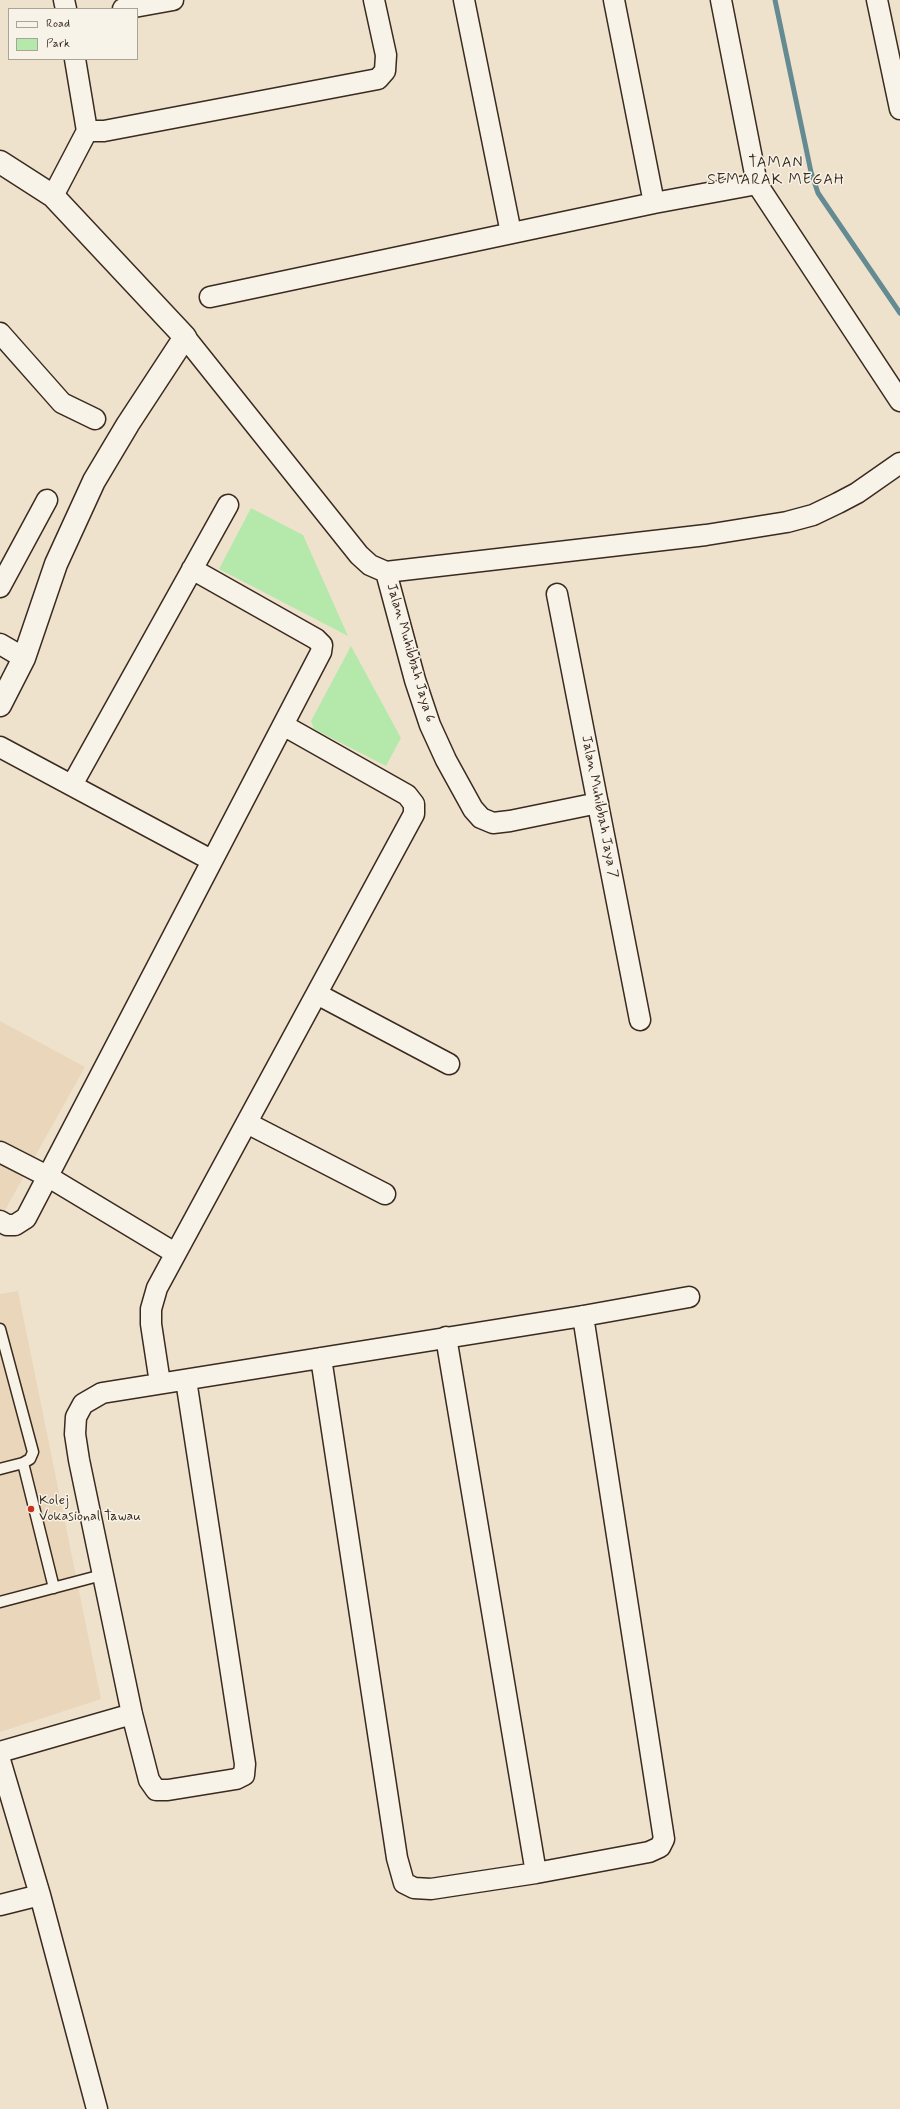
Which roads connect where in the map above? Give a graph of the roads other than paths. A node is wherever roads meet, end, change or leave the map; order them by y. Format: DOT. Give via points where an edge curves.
graph roads {
  1 [pos="173,0"];
  2 [pos="374,0"];
  3 [pos="464,0"];
  4 [pos="614,0"];
  5 [pos="721,0"];
  6 [pos="877,0"];
  7 [pos="129,8"];
  8 [pos="75,60"];
  9 [pos="897,79"];
  10 [pos="900,109"];
  11 [pos="87,131"];
  12 [pos="0,162"];
  13 [pos="757,184"];
  14 [pos="52,196"];
  15 [pos="654,203"];
  16 [pos="511,233"];
  17 [pos="210,297"];
  18 [pos="0,332"];
  19 [pos="185,337"];
  20 [pos="900,401"];
  21 [pos="95,419"];
  22 [pos="900,463"];
  23 [pos="47,500"];
  24 [pos="228,505"];
  25 [pos="192,569"];
  26 [pos="386,572"];
  27 [pos="0,588"];
  28 [pos="557,594"];
  29 [pos="0,644"];
  30 [pos="24,658"];
  31 [pos="0,705"];
  32 [pos="284,725"];
  33 [pos="0,747"];
  34 [pos="72,785"];
  35 [pos="598,803"];
  36 [pos="212,860"];
  37 [pos="317,994"];
  38 [pos="640,1020"];
  39 [pos="449,1064"];
  40 [pos="247,1123"];
  41 [pos="0,1152"];
  42 [pos="47,1176"];
  43 [pos="385,1194"];
  44 [pos="0,1221"];
  45 [pos="175,1253"];
  46 [pos="689,1297"];
  47 [pos="583,1316"];
  48 [pos="0,1329"];
  49 [pos="446,1337"];
  50 [pos="321,1358"];
  51 [pos="186,1380"];
  52 [pos="160,1383"];
  53 [pos="23,1463"];
  54 [pos="0,1469"];
  55 [pos="102,1575"];
  56 [pos="54,1588"];
  57 [pos="0,1602"];
  58 [pos="132,1714"];
  59 [pos="0,1752"];
  60 [pos="0,1760"];
  61 [pos="536,1873"];
  62 [pos="40,1895"];
  63 [pos="0,1905"];
  64 [pos="97,2109"];
  1 -- 7 [label="street"];
  2 -- 11 [label="street" via="386,55 385,71 378,79 104,131"];
  3 -- 16 [label="street"];
  4 -- 15 [label="street"];
  5 -- 13 [label="street"];
  6 -- 9 [label="street"];
  8 -- 11 [label="street"];
  9 -- 10 [label="street"];
  11 -- 14 [label="street"];
  12 -- 14 [label="street"];
  13 -- 15 [label="street"];
  13 -- 20 [label="street"];
  14 -- 19 [label="street"];
  15 -- 16 [label="street"];
  16 -- 17 [label="street"];
  18 -- 21 [label="street" via="62,403"];
  19 -- 26 [label="street" via="359,555 370,565"];
  19 -- 30 [label="street" via="132,417 94,481 56,564"];
  22 -- 26 [label="street" via="838,503 813,515 787,522 698,536"];
  23 -- 27 [label="street"];
  24 -- 25 [label="street"];
  25 -- 32 [label="street" via="316,639 322,645 321,652"];
  25 -- 34 [label="street"];
  26 -- 35 [label="street, Jalan Muhibbah Jaya 6" via="430,726 473,809 481,818 493,822 510,821"];
  28 -- 35 [label="street, Jalan Muhibbah Jaya 7"];
  29 -- 30 [label="street"];
  30 -- 31 [label="street"];
  32 -- 36 [label="street"];
  32 -- 37 [label="street" via="407,795 414,804 414,814"];
  33 -- 34 [label="street"];
  34 -- 36 [label="street"];
  35 -- 38 [label="street, Jalan Muhibbah Jaya 7"];
  36 -- 42 [label="street"];
  37 -- 39 [label="street"];
  37 -- 40 [label="street"];
  40 -- 43 [label="street"];
  40 -- 45 [label="street"];
  41 -- 42 [label="street"];
  42 -- 44 [label="street" via="26,1218 14,1225"];
  42 -- 45 [label="street"];
  45 -- 52 [label="street" via="157,1288 151,1309"];
  46 -- 47 [label="street"];
  47 -- 49 [label="street"];
  47 -- 61 [label="street" via="664,1839 660,1847 649,1852"];
  48 -- 53 [label="lane" via="32,1444 33,1452 30,1459"];
  49 -- 50 [label="street"];
  49 -- 61 [label="street"];
  50 -- 51 [label="street"];
  50 -- 61 [label="street" via="397,1858 404,1882 414,1888 430,1889"];
  51 -- 52 [label="street"];
  51 -- 58 [label="street" via="246,1764 244,1775 236,1779 156,1790 149,1780"];
  52 -- 55 [label="street" via="102,1393 83,1404 76,1417 75,1434 79,1460"];
  53 -- 54 [label="lane"];
  53 -- 56 [label="lane"];
  55 -- 56 [label="lane"];
  55 -- 58 [label="street"];
  56 -- 57 [label="lane"];
  58 -- 59 [label="street"];
  60 -- 62 [label="street"];
  62 -- 63 [label="street"];
  62 -- 64 [label="street"];
}
